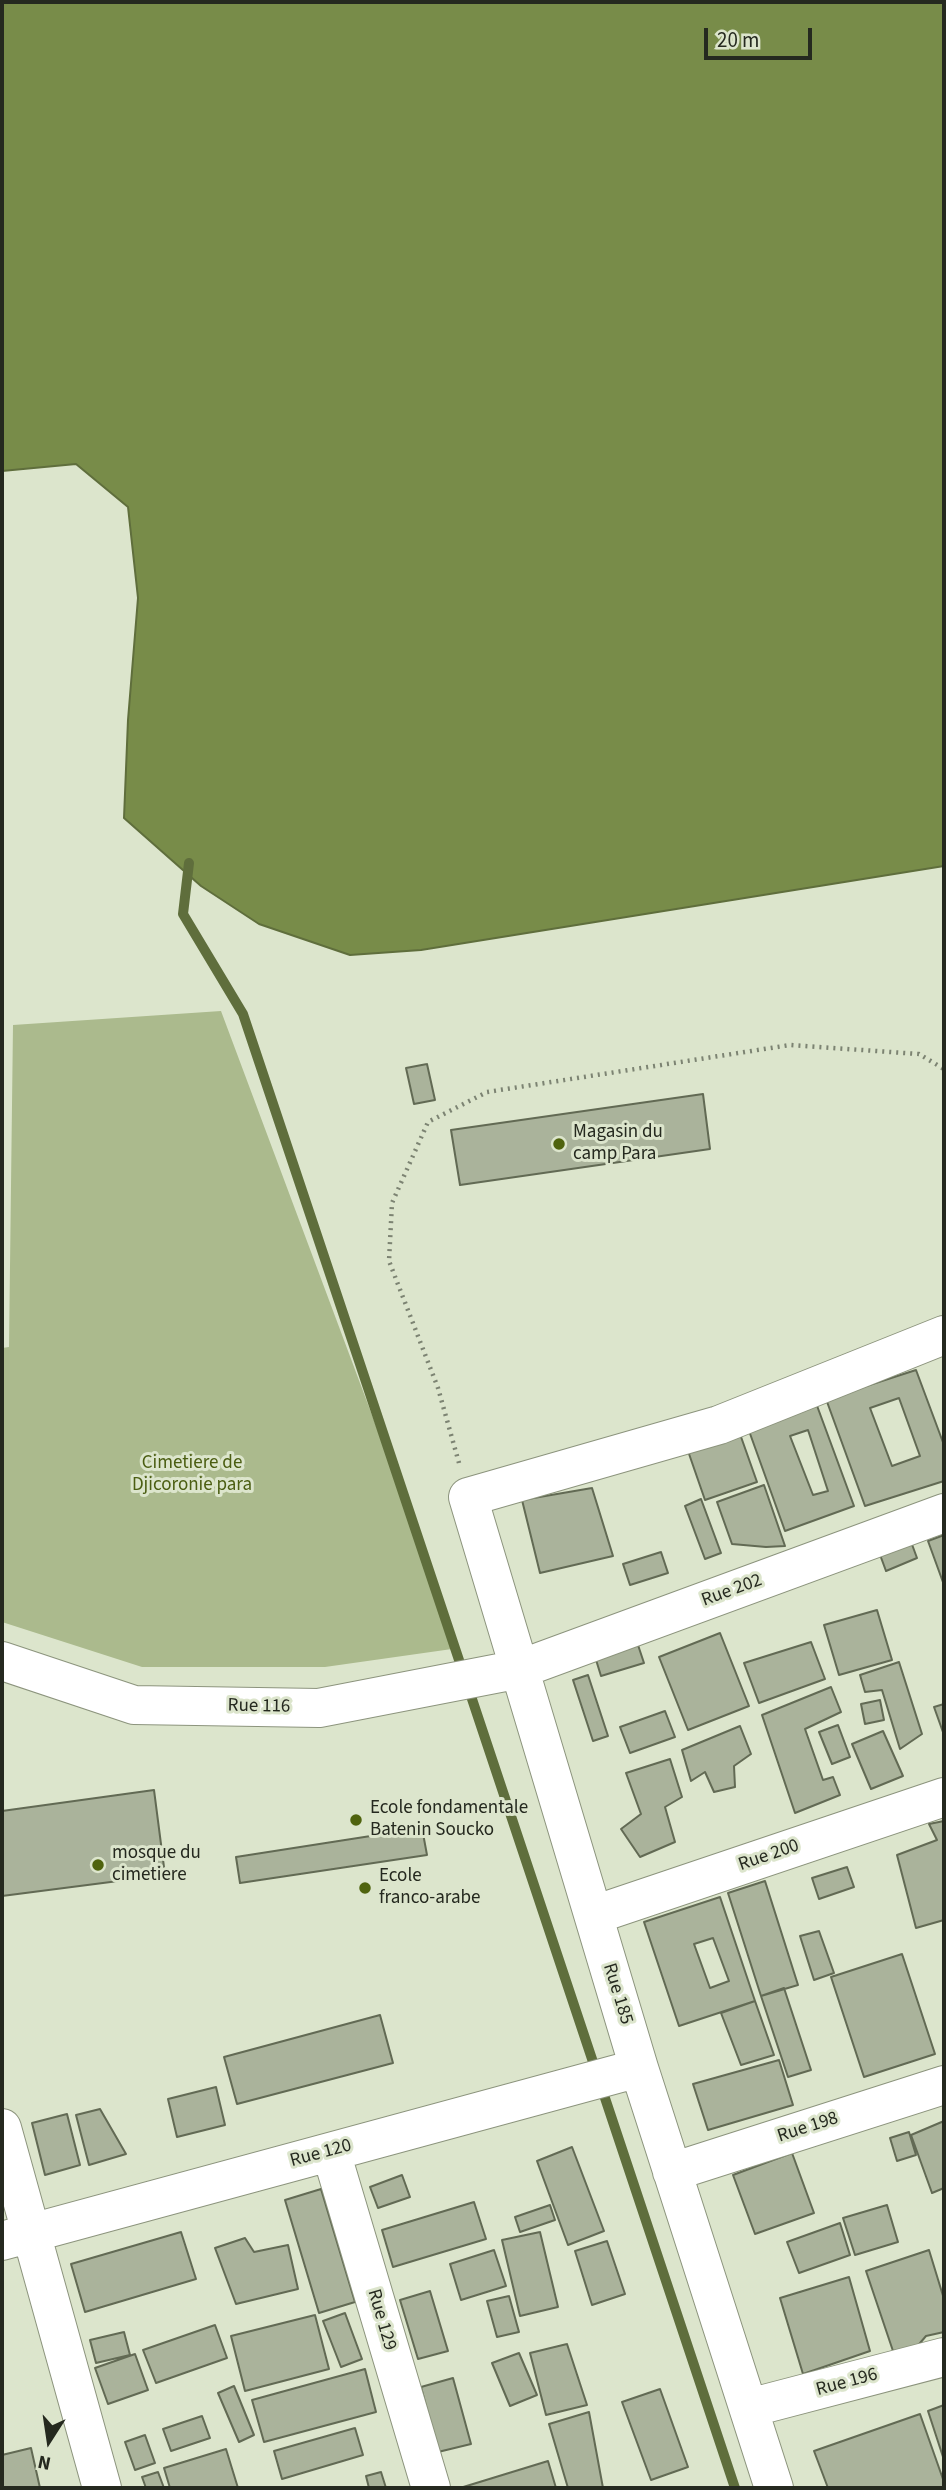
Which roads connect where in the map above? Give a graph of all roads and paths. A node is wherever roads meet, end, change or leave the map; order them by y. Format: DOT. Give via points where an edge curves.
graph roads {
  1 [pos="944,1069"];
  2 [pos="944,1335"];
  3 [pos="468,1497"];
  4 [pos="944,1513"];
  5 [pos="2,1661"];
  6 [pos="520,1669"];
  7 [pos="944,1797"];
  8 [pos="594,1915"];
  9 [pos="639,2068"];
  10 [pos="944,2085"];
  11 [pos="2,2128"];
  12 [pos="331,2151"];
  13 [pos="673,2172"];
  14 [pos="17,2237"];
  15 [pos="944,2357"];
  16 [pos="749,2408"];
  17 [pos="102,2488"];
  18 [pos="431,2488"];
  19 [pos="774,2488"];
  1 -- 3 [label="path" via="919,1054 790,1045 487,1092 428,1122 392,1203 389,1261 438,1388"];
  2 -- 3 [label="street" via="719,1425"];
  3 -- 6 [label="street, Rue 185"];
  4 -- 6 [label="street, Rue 202"];
  5 -- 6 [label="street, Rue 116" via="134,1705 319,1707"];
  6 -- 8 [label="street, Rue 185"];
  7 -- 8 [label="street, Rue 200"];
  8 -- 9 [label="street, Rue 185"];
  9 -- 12 [label="street, Rue 120"];
  9 -- 13 [label="street, Rue 185"];
  10 -- 13 [label="street, Rue 198"];
  11 -- 14 [label="street"];
  12 -- 14 [label="street, Rue 120"];
  12 -- 18 [label="street, Rue 129"];
  13 -- 16 [label="street, Rue 185"];
  14 -- 17 [label="street"];
  15 -- 16 [label="street, Rue 196"];
  16 -- 19 [label="street, Rue 185"];
}
